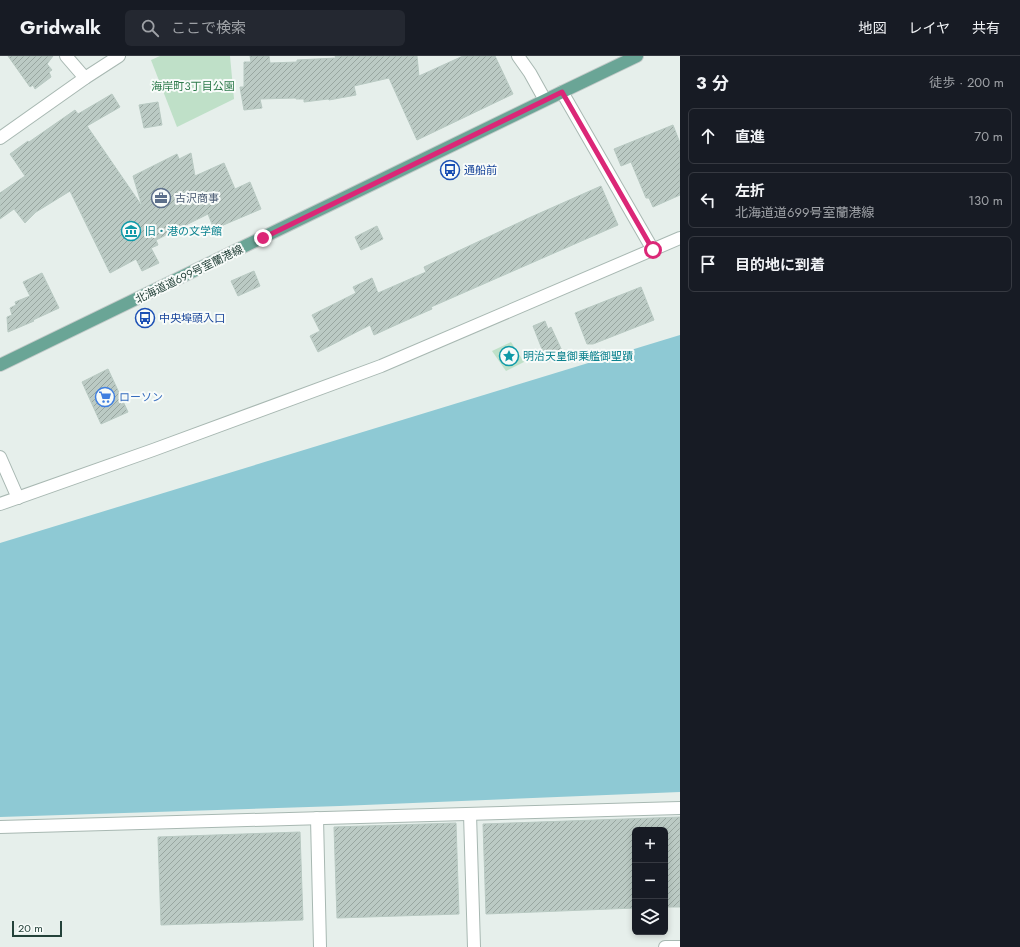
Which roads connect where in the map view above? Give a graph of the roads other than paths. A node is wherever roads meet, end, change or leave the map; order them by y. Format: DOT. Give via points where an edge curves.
graph roads {
  1 [pos="66,56"];
  2 [pos="119,56"];
  3 [pos="518,56"];
  4 [pos="637,56"];
  5 [pos="85,78"];
  6 [pos="562,92"];
  7 [pos="545,100"];
  8 [pos="0,138"];
  9 [pos="680,238"];
  10 [pos="653,250"];
  11 [pos="0,365"];
  12 [pos="0,457"];
  13 [pos="18,498"];
  14 [pos="0,504"];
  15 [pos="680,808"];
  16 [pos="470,814"];
  17 [pos="317,818"];
  18 [pos="0,827"];
  19 [pos="680,946"];
  20 [pos="320,947"];
  21 [pos="474,947"];
  22 [pos="665,947"];
  1 -- 5 [label="street"];
  2 -- 5 [label="street"];
  3 -- 7 [label="street"];
  4 -- 6 [label="main road, 北海道道699号室蘭港線"];
  5 -- 8 [label="street"];
  6 -- 7 [label="main road, 北海道道699号室蘭港線"];
  6 -- 10 [label="street"];
  7 -- 11 [label="main road, 北海道道699号室蘭港線"];
  9 -- 10 [label="street"];
  10 -- 13 [label="street" via="381,366"];
  12 -- 13 [label="street"];
  13 -- 14 [label="street"];
  15 -- 16 [label="street"];
  16 -- 17 [label="street"];
  16 -- 21 [label="street"];
  17 -- 18 [label="street"];
  17 -- 20 [label="street"];
  19 -- 22 [label="street"];
}
